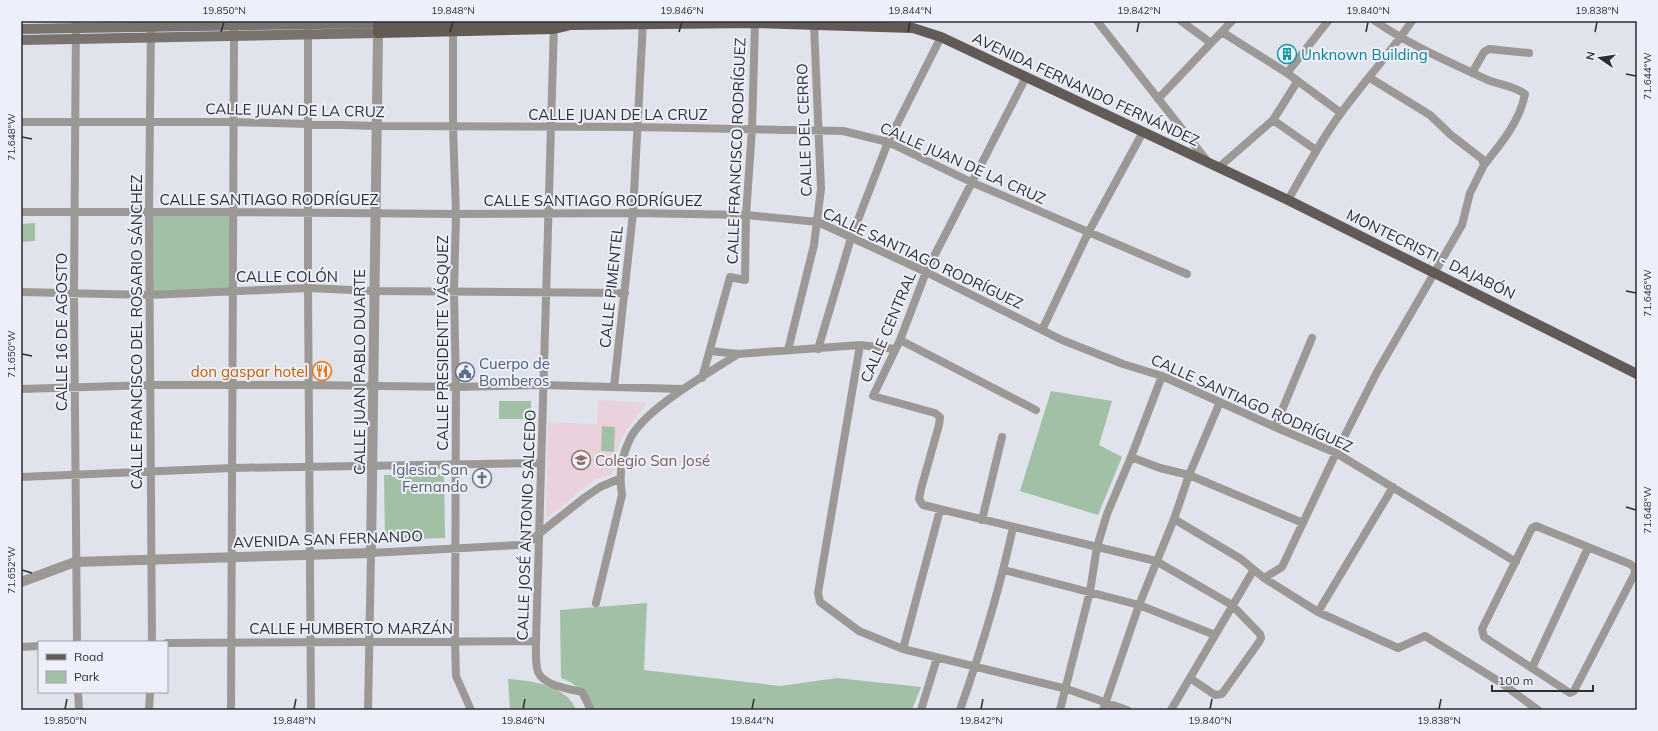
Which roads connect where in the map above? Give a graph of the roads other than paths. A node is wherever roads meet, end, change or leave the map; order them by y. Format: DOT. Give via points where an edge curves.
graph roads {
  1 [pos="1181,21"];
  2 [pos="1232,21"];
  3 [pos="1328,21"];
  4 [pos="1375,21"];
  5 [pos="1412,21"];
  6 [pos="308,22"];
  7 [pos="454,22"];
  8 [pos="780,22"];
  9 [pos="1099,22"];
  10 [pos="234,23"];
  11 [pos="642,23"];
  12 [pos="755,23"];
  13 [pos="151,24"];
  14 [pos="554,24"];
  15 [pos="814,25"];
  16 [pos="378,26"];
  17 [pos="21,29"];
  18 [pos="76,30"];
  19 [pos="1222,32"];
  20 [pos="453,33"];
  21 [pos="308,35"];
  22 [pos="234,37"];
  23 [pos="941,37"];
  24 [pos="150,38"];
  25 [pos="1400,38"];
  26 [pos="21,40"];
  27 [pos="1211,43"];
  28 [pos="1529,53"];
  29 [pos="1286,73"];
  30 [pos="1472,73"];
  31 [pos="1026,77"];
  32 [pos="1370,78"];
  33 [pos="1297,82"];
  34 [pos="1158,99"];
  35 [pos="1341,113"];
  36 [pos="1273,120"];
  37 [pos="21,122"];
  38 [pos="75,122"];
  39 [pos="233,122"];
  40 [pos="149,123"];
  41 [pos="309,124"];
  42 [pos="376,126"];
  43 [pos="453,127"];
  44 [pos="551,127"];
  45 [pos="636,127"];
  46 [pos="752,129"];
  47 [pos="819,130"];
  48 [pos="1143,132"];
  49 [pos="888,142"];
  50 [pos="1316,150"];
  51 [pos="1484,165"];
  52 [pos="1214,166"];
  53 [pos="971,182"];
  54 [pos="1288,200"];
  55 [pos="75,211"];
  56 [pos="21,212"];
  57 [pos="149,212"];
  58 [pos="232,212"];
  59 [pos="309,213"];
  60 [pos="376,213"];
  61 [pos="550,213"];
  62 [pos="633,213"];
  63 [pos="456,214"];
  64 [pos="746,215"];
  65 [pos="818,222"];
  66 [pos="1088,233"];
  67 [pos="851,238"];
  68 [pos="926,272"];
  69 [pos="1434,272"];
  70 [pos="1187,274"];
  71 [pos="308,288"];
  72 [pos="233,291"];
  73 [pos="374,291"];
  74 [pos="454,291"];
  75 [pos="21,292"];
  76 [pos="546,292"];
  77 [pos="624,292"];
  78 [pos="74,293"];
  79 [pos="149,294"];
  80 [pos="1042,330"];
  81 [pos="1312,338"];
  82 [pos="900,340"];
  83 [pos="860,345"];
  84 [pos="818,349"];
  85 [pos="895,349"];
  86 [pos="788,350"];
  87 [pos="738,354"];
  88 [pos="709,355"];
  89 [pos="717,368"];
  90 [pos="1637,372"];
  91 [pos="1162,376"];
  92 [pos="702,378"];
  93 [pos="151,385"];
  94 [pos="234,385"];
  95 [pos="308,385"];
  96 [pos="374,385"];
  97 [pos="544,385"];
  98 [pos="456,387"];
  99 [pos="614,387"];
  100 [pos="75,388"];
  101 [pos="21,389"];
  102 [pos="682,389"];
  103 [pos="1220,402"];
  104 [pos="1036,410"];
  105 [pos="1275,427"];
  106 [pos="1002,437"];
  107 [pos="1336,453"];
  108 [pos="1131,457"];
  109 [pos="456,463"];
  110 [pos="541,463"];
  111 [pos="373,465"];
  112 [pos="309,467"];
  113 [pos="232,468"];
  114 [pos="150,472"];
  115 [pos="74,474"];
  116 [pos="1189,475"];
  117 [pos="21,476"];
  118 [pos="619,479"];
  119 [pos="1393,487"];
  120 [pos="940,510"];
  121 [pos="1174,519"];
  122 [pos="982,520"];
  123 [pos="1303,523"];
  124 [pos="1012,527"];
  125 [pos="538,534"];
  126 [pos="1097,547"];
  127 [pos="455,548"];
  128 [pos="1588,548"];
  129 [pos="371,553"];
  130 [pos="310,556"];
  131 [pos="231,558"];
  132 [pos="151,560"];
  133 [pos="1156,561"];
  134 [pos="75,562"];
  135 [pos="1516,562"];
  136 [pos="1004,570"];
  137 [pos="1253,571"];
  138 [pos="1264,578"];
  139 [pos="21,582"];
  140 [pos="1090,591"];
  141 [pos="596,603"];
  142 [pos="1139,604"];
  143 [pos="1232,605"];
  144 [pos="1318,612"];
  145 [pos="1216,635"];
  146 [pos="76,641"];
  147 [pos="152,641"];
  148 [pos="536,641"];
  149 [pos="370,642"];
  150 [pos="455,642"];
  151 [pos="168,643"];
  152 [pos="233,643"];
  153 [pos="310,643"];
  154 [pos="38,646"];
  155 [pos="21,647"];
  156 [pos="903,649"];
  157 [pos="937,658"];
  158 [pos="976,666"];
  159 [pos="1532,668"];
  160 [pos="1190,678"];
  161 [pos="1067,688"];
  162 [pos="78,693"];
  163 [pos="150,693"];
  164 [pos="1105,701"];
  165 [pos="79,710"];
  166 [pos="150,710"];
  167 [pos="231,710"];
  168 [pos="311,710"];
  169 [pos="368,710"];
  170 [pos="471,710"];
  171 [pos="591,710"];
  172 [pos="921,710"];
  173 [pos="960,710"];
  174 [pos="1060,710"];
  175 [pos="1103,710"];
  176 [pos="1127,710"];
  177 [pos="1171,710"];
  178 [pos="1538,710"];
  1 -- 27 [label="street"];
  2 -- 19 [label="street"];
  3 -- 29 [label="street"];
  4 -- 25 [label="street"];
  5 -- 25 [label="street"];
  6 -- 10 [label="main road, AVENIDA FERNANDO FERNÁNDEZ"];
  6 -- 16 [label="main road, AVENIDA FERNANDO FERNÁNDEZ"];
  6 -- 21 [label="street"];
  7 -- 14 [label="main road, AVENIDA FERNANDO FERNÁNDEZ"];
  7 -- 16 [label="main road, AVENIDA FERNANDO FERNÁNDEZ"];
  7 -- 20 [label="street, CALLE PRESIDENTE VÁSQUEZ"];
  8 -- 12 [label="main road, AVENIDA FERNANDO FERNÁNDEZ"];
  8 -- 15 [label="main road, AVENIDA FERNANDO FERNÁNDEZ"];
  9 -- 34 [label="street"];
  10 -- 13 [label="main road, AVENIDA FERNANDO FERNÁNDEZ"];
  10 -- 22 [label="street"];
  11 -- 12 [label="main road, AVENIDA FERNANDO FERNÁNDEZ"];
  11 -- 14 [label="main road, AVENIDA FERNANDO FERNÁNDEZ"];
  11 -- 45 [label="street, CALLE PIMENTEL"];
  12 -- 46 [label="street, CALLE FRANCISCO RODRÍGUEZ"];
  13 -- 18 [label="main road, AVENIDA FERNANDO FERNÁNDEZ"];
  13 -- 24 [label="street, CALLE FRANCISCO DEL ROSARIO SÁNCHEZ"];
  14 -- 20 [label="main road, AVENIDA FERNANDO FERNÁNDEZ"];
  14 -- 44 [label="street, CALLE JOSÉ ANTONIO SALCEDO"];
  15 -- 23 [label="main road, AVENIDA FERNANDO FERNÁNDEZ" via="914,28"];
  15 -- 47 [label="street, CALLE DEL CERRO"];
  16 -- 20 [label="main road, AVENIDA FERNANDO FERNÁNDEZ"];
  16 -- 21 [label="main road, AVENIDA FERNANDO FERNÁNDEZ"];
  16 -- 42 [label="street, CALLE JUAN PABLO DUARTE"];
  17 -- 18 [label="main road, AVENIDA FERNANDO FERNÁNDEZ"];
  18 -- 24 [label="main road, AVENIDA FERNANDO FERNÁNDEZ"];
  18 -- 26 [label="main road, AVENIDA FERNANDO FERNÁNDEZ"];
  18 -- 38 [label="street, CALLE 16 DE AGOSTO"];
  19 -- 27 [label="street"];
  19 -- 29 [label="street"];
  20 -- 43 [label="street, CALLE PRESIDENTE VÁSQUEZ"];
  21 -- 22 [label="main road, AVENIDA FERNANDO FERNÁNDEZ"];
  21 -- 41 [label="street"];
  22 -- 24 [label="main road, AVENIDA FERNANDO FERNÁNDEZ"];
  22 -- 39 [label="street"];
  23 -- 31 [label="main road, AVENIDA FERNANDO FERNÁNDEZ"];
  23 -- 49 [label="street"];
  24 -- 40 [label="street, CALLE FRANCISCO DEL ROSARIO SÁNCHEZ"];
  25 -- 30 [label="street"];
  25 -- 32 [label="street"];
  27 -- 34 [label="street"];
  28 -- 30 [label="street" via="1489,49 1484,52"];
  29 -- 33 [label="street"];
  30 -- 51 [label="street" via="1495,83 1519,89 1525,94 1513,125"];
  31 -- 48 [label="main road, AVENIDA FERNANDO FERNÁNDEZ"];
  31 -- 53 [label="street, CALLE CENTRAL"];
  32 -- 35 [label="street"];
  32 -- 51 [label="street" via="1430,114 1451,135 1482,159"];
  33 -- 35 [label="street"];
  33 -- 36 [label="street"];
  34 -- 52 [label="street"];
  35 -- 50 [label="street"];
  36 -- 50 [label="street"];
  36 -- 52 [label="street"];
  37 -- 38 [label="street, CALLE JUAN DE LA CRUZ"];
  38 -- 40 [label="street, CALLE JUAN DE LA CRUZ"];
  38 -- 55 [label="street, CALLE 16 DE AGOSTO"];
  39 -- 40 [label="street, CALLE JUAN DE LA CRUZ"];
  39 -- 41 [label="street, CALLE JUAN DE LA CRUZ"];
  39 -- 58 [label="street"];
  40 -- 57 [label="street, CALLE FRANCISCO DEL ROSARIO SÁNCHEZ"];
  41 -- 42 [label="street, CALLE JUAN DE LA CRUZ"];
  41 -- 59 [label="street"];
  42 -- 43 [label="street, CALLE JUAN DE LA CRUZ"];
  42 -- 60 [label="street, CALLE JUAN PABLO DUARTE"];
  43 -- 44 [label="street, CALLE JUAN DE LA CRUZ"];
  43 -- 63 [label="street, CALLE PRESIDENTE VÁSQUEZ"];
  44 -- 45 [label="street, CALLE JUAN DE LA CRUZ"];
  44 -- 61 [label="street, CALLE JOSÉ ANTONIO SALCEDO"];
  45 -- 46 [label="street, CALLE JUAN DE LA CRUZ"];
  45 -- 62 [label="street, CALLE PIMENTEL"];
  46 -- 47 [label="street, CALLE JUAN DE LA CRUZ"];
  46 -- 64 [label="street, CALLE FRANCISCO RODRÍGUEZ"];
  47 -- 49 [label="street, CALLE JUAN DE LA CRUZ" via="863,135"];
  47 -- 65 [label="street, CALLE DEL CERRO" via="821,188"];
  48 -- 52 [label="main road, AVENIDA FERNANDO FERNÁNDEZ"];
  48 -- 66 [label="street"];
  49 -- 53 [label="street, CALLE JUAN DE LA CRUZ"];
  49 -- 67 [label="street"];
  50 -- 54 [label="street"];
  51 -- 69 [label="street" via="1470,193 1462,225"];
  52 -- 54 [label="main road, MONTECRISTI - DAJABÓN"];
  53 -- 66 [label="street, CALLE JUAN DE LA CRUZ"];
  53 -- 68 [label="street, CALLE CENTRAL"];
  54 -- 69 [label="main road, MONTECRISTI - DAJABÓN"];
  55 -- 56 [label="street, CALLE SANTIAGO RODRÍGUEZ"];
  55 -- 57 [label="street, CALLE SANTIAGO RODRÍGUEZ"];
  55 -- 78 [label="street, CALLE 16 DE AGOSTO"];
  57 -- 58 [label="street, CALLE SANTIAGO RODRÍGUEZ"];
  57 -- 79 [label="street, CALLE FRANCISCO DEL ROSARIO SÁNCHEZ"];
  58 -- 59 [label="street, CALLE SANTIAGO RODRÍGUEZ"];
  58 -- 72 [label="street"];
  59 -- 60 [label="street, CALLE SANTIAGO RODRÍGUEZ"];
  59 -- 71 [label="street"];
  60 -- 63 [label="street, CALLE SANTIAGO RODRÍGUEZ"];
  60 -- 73 [label="street, CALLE JUAN PABLO DUARTE"];
  61 -- 62 [label="street, CALLE SANTIAGO RODRÍGUEZ"];
  61 -- 63 [label="street, CALLE SANTIAGO RODRÍGUEZ"];
  61 -- 76 [label="street, CALLE JOSÉ ANTONIO SALCEDO"];
  62 -- 64 [label="street, CALLE SANTIAGO RODRÍGUEZ"];
  62 -- 77 [label="street, CALLE PIMENTEL"];
  63 -- 74 [label="street, CALLE PRESIDENTE VÁSQUEZ"];
  64 -- 65 [label="street, CALLE SANTIAGO RODRÍGUEZ"];
  64 -- 88 [label="street, CALLE FRANCISCO RODRÍGUEZ" via="745,280 730,277"];
  65 -- 67 [label="street, CALLE SANTIAGO RODRÍGUEZ"];
  65 -- 86 [label="street, CALLE DEL CERRO"];
  66 -- 70 [label="street, CALLE JUAN DE LA CRUZ"];
  66 -- 80 [label="street"];
  67 -- 68 [label="street, CALLE SANTIAGO RODRÍGUEZ"];
  67 -- 84 [label="street"];
  68 -- 80 [label="street, CALLE SANTIAGO RODRÍGUEZ"];
  68 -- 82 [label="street, CALLE CENTRAL"];
  69 -- 90 [label="main road, MONTECRISTI - DAJABÓN"];
  69 -- 107 [label="street" via="1377,372"];
  71 -- 72 [label="street, CALLE COLÓN"];
  71 -- 73 [label="street, CALLE COLÓN"];
  71 -- 95 [label="street"];
  72 -- 79 [label="street, CALLE COLÓN"];
  72 -- 94 [label="street"];
  73 -- 74 [label="street, CALLE COLÓN"];
  73 -- 96 [label="street, CALLE JUAN PABLO DUARTE"];
  74 -- 76 [label="street, CALLE COLÓN"];
  74 -- 98 [label="street, CALLE PRESIDENTE VÁSQUEZ"];
  75 -- 78 [label="street, CALLE COLÓN"];
  76 -- 77 [label="street, CALLE COLÓN"];
  76 -- 97 [label="street, CALLE JOSÉ ANTONIO SALCEDO"];
  77 -- 99 [label="street, CALLE PIMENTEL"];
  78 -- 79 [label="street, CALLE COLÓN"];
  78 -- 100 [label="street, CALLE 16 DE AGOSTO"];
  79 -- 93 [label="street, CALLE FRANCISCO DEL ROSARIO SÁNCHEZ"];
  80 -- 91 [label="street, CALLE SANTIAGO RODRÍGUEZ" via="1093,353"];
  81 -- 105 [label="street"];
  82 -- 85 [label="street, CALLE CENTRAL"];
  82 -- 104 [label="street"];
  83 -- 84 [label="street"];
  83 -- 85 [label="street"];
  83 -- 156 [label="street" via="818,593 820,602 860,631"];
  84 -- 86 [label="street"];
  85 -- 120 [label="street, CALLE CENTRAL" via="873,396 935,413 940,417 919,499 923,505"];
  86 -- 87 [label="street"];
  87 -- 88 [label="street"];
  87 -- 89 [label="street"];
  88 -- 89 [label="street"];
  88 -- 92 [label="street, CALLE FRANCISCO RODRÍGUEZ"];
  89 -- 92 [label="street"];
  91 -- 103 [label="street, CALLE SANTIAGO RODRÍGUEZ"];
  91 -- 108 [label="street"];
  92 -- 102 [label="street"];
  93 -- 94 [label="street"];
  93 -- 100 [label="street"];
  93 -- 114 [label="street, CALLE FRANCISCO DEL ROSARIO SÁNCHEZ"];
  94 -- 95 [label="street"];
  94 -- 113 [label="street"];
  95 -- 96 [label="street"];
  95 -- 112 [label="street"];
  96 -- 98 [label="street"];
  96 -- 111 [label="street, CALLE JUAN PABLO DUARTE"];
  97 -- 98 [label="street"];
  97 -- 99 [label="street"];
  97 -- 110 [label="street, CALLE JOSÉ ANTONIO SALCEDO"];
  98 -- 109 [label="street, CALLE PRESIDENTE VÁSQUEZ"];
  99 -- 102 [label="street"];
  100 -- 101 [label="street"];
  100 -- 115 [label="street, CALLE 16 DE AGOSTO"];
  102 -- 118 [label="street" via="650,415 629,440"];
  103 -- 105 [label="street, CALLE SANTIAGO RODRÍGUEZ"];
  103 -- 116 [label="street"];
  105 -- 107 [label="street, CALLE SANTIAGO RODRÍGUEZ"];
  106 -- 122 [label="street"];
  107 -- 119 [label="street, CALLE SANTIAGO RODRÍGUEZ"];
  107 -- 123 [label="street"];
  108 -- 116 [label="street"];
  108 -- 126 [label="street" via="1107,514"];
  109 -- 110 [label="street"];
  109 -- 111 [label="street"];
  109 -- 127 [label="street, CALLE PRESIDENTE VÁSQUEZ"];
  110 -- 125 [label="street, CALLE JOSÉ ANTONIO SALCEDO"];
  111 -- 112 [label="street"];
  111 -- 129 [label="street, CALLE JUAN PABLO DUARTE"];
  112 -- 113 [label="street"];
  112 -- 130 [label="street"];
  113 -- 114 [label="street"];
  113 -- 131 [label="street"];
  114 -- 115 [label="street"];
  114 -- 132 [label="street, CALLE FRANCISCO DEL ROSARIO SÁNCHEZ"];
  115 -- 117 [label="street"];
  115 -- 134 [label="street, CALLE 16 DE AGOSTO"];
  116 -- 121 [label="street"];
  116 -- 123 [label="street"];
  118 -- 125 [label="street, AVENIDA SAN FERNANDO" via="600,488"];
  118 -- 141 [label="street" via="622,495"];
  119 -- 135 [label="street, CALLE SANTIAGO RODRÍGUEZ"];
  119 -- 144 [label="street"];
  120 -- 122 [label="street"];
  120 -- 156 [label="street"];
  121 -- 133 [label="street"];
  121 -- 137 [label="street" via="1241,559"];
  122 -- 124 [label="street"];
  123 -- 138 [label="street" via="1282,567"];
  124 -- 126 [label="street"];
  124 -- 136 [label="street"];
  125 -- 127 [label="street, AVENIDA SAN FERNANDO" via="519,545"];
  125 -- 148 [label="street, CALLE JOSÉ ANTONIO SALCEDO"];
  126 -- 133 [label="street"];
  126 -- 140 [label="street"];
  127 -- 129 [label="street, AVENIDA SAN FERNANDO"];
  127 -- 150 [label="street, CALLE PRESIDENTE VÁSQUEZ"];
  128 -- 135 [label="street" via="1536,526 1532,528"];
  128 -- 159 [label="street"];
  128 -- 159 [label="street" via="1630,564 1634,567 1634,573 1574,691 1566,692"];
  129 -- 130 [label="street, AVENIDA SAN FERNANDO"];
  129 -- 149 [label="street, CALLE JUAN PABLO DUARTE"];
  130 -- 131 [label="street, AVENIDA SAN FERNANDO"];
  130 -- 153 [label="street"];
  131 -- 132 [label="street, AVENIDA SAN FERNANDO"];
  131 -- 152 [label="street"];
  132 -- 134 [label="street, AVENIDA SAN FERNANDO"];
  132 -- 147 [label="street, CALLE FRANCISCO DEL ROSARIO SÁNCHEZ"];
  133 -- 142 [label="street"];
  133 -- 143 [label="street"];
  134 -- 139 [label="street, AVENIDA SAN FERNANDO"];
  134 -- 146 [label="street, CALLE 16 DE AGOSTO"];
  135 -- 159 [label="street" via="1482,633 1484,637"];
  136 -- 140 [label="street"];
  136 -- 158 [label="street"];
  137 -- 138 [label="street"];
  137 -- 143 [label="street"];
  138 -- 144 [label="street"];
  140 -- 142 [label="street"];
  140 -- 161 [label="street"];
  142 -- 145 [label="street"];
  142 -- 164 [label="street"];
  143 -- 145 [label="street"];
  143 -- 160 [label="street" via="1261,638 1222,694 1215,695"];
  144 -- 178 [label="street" via="1398,648 1425,636 1500,682"];
  145 -- 160 [label="street"];
  148 -- 150 [label="street, CALLE HUMBERTO MARZÁN"];
  148 -- 171 [label="street, CALLE JOSÉ ANTONIO SALCEDO" via="538,671 542,678 553,684 582,692"];
  149 -- 150 [label="street, CALLE HUMBERTO MARZÁN"];
  149 -- 153 [label="street, CALLE HUMBERTO MARZÁN"];
  149 -- 169 [label="street, CALLE JUAN PABLO DUARTE"];
  150 -- 170 [label="street, CALLE PRESIDENTE VÁSQUEZ" via="456,676"];
  151 -- 152 [label="street, CALLE HUMBERTO MARZÁN"];
  152 -- 153 [label="street, CALLE HUMBERTO MARZÁN"];
  152 -- 167 [label="street"];
  153 -- 168 [label="street"];
  154 -- 155 [label="street"];
  156 -- 157 [label="street"];
  157 -- 158 [label="street"];
  157 -- 172 [label="street"];
  158 -- 161 [label="street"];
  158 -- 173 [label="street"];
  160 -- 177 [label="street"];
  161 -- 164 [label="street"];
  161 -- 174 [label="street"];
  162 -- 165 [label="street"];
  163 -- 166 [label="street"];
  164 -- 175 [label="street"];
  164 -- 176 [label="street"];
}
